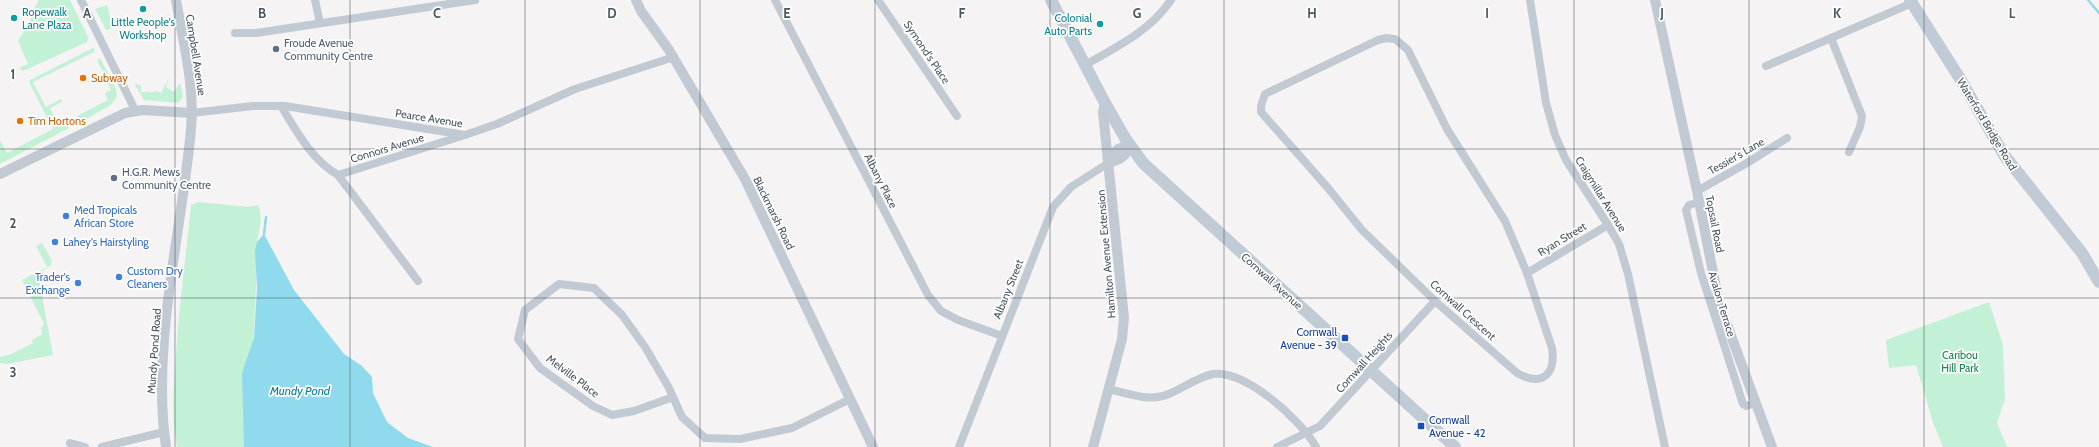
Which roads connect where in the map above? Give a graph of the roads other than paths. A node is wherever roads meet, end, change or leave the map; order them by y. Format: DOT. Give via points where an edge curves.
graph roads {
  1 [pos="81,0"];
  2 [pos="176,0"];
  3 [pos="315,0"];
  4 [pos="475,0"];
  5 [pos="636,0"];
  6 [pos="775,0"];
  7 [pos="878,0"];
  8 [pos="1051,0"];
  9 [pos="1171,0"];
  10 [pos="1530,0"];
  11 [pos="1655,0"];
  12 [pos="1911,2"];
  13 [pos="428,4"];
  14 [pos="320,23"];
  15 [pos="235,32"];
  16 [pos="1831,38"];
  17 [pos="674,57"];
  18 [pos="1085,65"];
  19 [pos="1766,66"];
  20 [pos="1105,103"];
  21 [pos="281,106"];
  22 [pos="135,110"];
  23 [pos="192,113"];
  24 [pos="957,116"];
  25 [pos="466,135"];
  26 [pos="1787,138"];
  27 [pos="1130,146"];
  28 [pos="1849,152"];
  29 [pos="1110,162"];
  30 [pos="0,174"];
  31 [pos="338,175"];
  32 [pos="1697,191"];
  33 [pos="1699,202"];
  34 [pos="1608,224"];
  35 [pos="1527,273"];
  36 [pos="418,281"];
  37 [pos="2099,282"];
  38 [pos="1435,301"];
  39 [pos="1002,336"];
  40 [pos="1371,370"];
  41 [pos="1110,389"];
  42 [pos="673,397"];
  43 [pos="850,399"];
  44 [pos="1755,402"];
  45 [pos="164,432"];
  46 [pos="1306,433"];
  47 [pos="70,443"];
  48 [pos="85,447"];
  49 [pos="102,447"];
  50 [pos="166,447"];
  51 [pos="872,447"];
  52 [pos="959,447"];
  53 [pos="1093,447"];
  54 [pos="1277,447"];
  55 [pos="1316,447"];
  56 [pos="1455,447"];
  57 [pos="1665,447"];
  58 [pos="1772,447"];
  1 -- 22 [label="street"];
  2 -- 23 [label="street, Campbell Avenue" via="188,69"];
  3 -- 14 [label="street"];
  4 -- 13 [label="street"];
  5 -- 17 [label="street, Blackmarsh Road"];
  6 -- 39 [label="street, Albany Place" via="928,295 941,310 952,317"];
  7 -- 24 [label="street, Symond's Place"];
  8 -- 18 [label="main road, Cornwall Avenue"];
  9 -- 18 [label="street" via="1141,32"];
  10 -- 34 [label="street, Craigmillar Avenue" via="1546,103 1555,135 1566,160"];
  11 -- 32 [label="street, Topsail Road"];
  12 -- 16 [label="street"];
  12 -- 37 [label="main road, Waterford Bridge Road" via="1959,77 2004,155 2082,253"];
  13 -- 14 [label="street"];
  14 -- 15 [label="street" via="256,33"];
  16 -- 19 [label="street"];
  16 -- 28 [label="street" via="1862,116"];
  17 -- 25 [label="street, Pearce Avenue" via="575,89"];
  17 -- 43 [label="street, Blackmarsh Road" via="745,179"];
  18 -- 20 [label="main road, Cornwall Avenue"];
  20 -- 27 [label="main road, Cornwall Avenue"];
  20 -- 29 [label="street, Hamilton Avenue Extension"];
  21 -- 23 [label="street, Pearce Avenue" via="253,106"];
  21 -- 25 [label="street, Pearce Avenue"];
  21 -- 31 [label="street" via="306,147 330,171"];
  22 -- 23 [label="street"];
  22 -- 30 [label="street"];
  23 -- 45 [label="street, Mundy Pond Road" via="165,342 162,397"];
  25 -- 31 [label="street, Connors Avenue"];
  26 -- 32 [label="street, Tessier's Lane" via="1747,164"];
  27 -- 29 [label="street, Albany Street" via="1126,155"];
  27 -- 40 [label="main road, Cornwall Avenue" via="1151,172"];
  29 -- 39 [label="street, Albany Street" via="1071,187 1053,207"];
  29 -- 41 [label="street, Hamilton Avenue Extension" via="1124,318 1122,339"];
  31 -- 36 [label="street"];
  32 -- 33 [label="street, Topsail Road"];
  33 -- 44 [label="street, Topsail Road" via="1719,303"];
  33 -- 44 [label="street, Avalon Terrace" via="1689,205 1686,210 1701,273 1743,404 1746,406"];
  34 -- 35 [label="street, Ryan Street"];
  34 -- 57 [label="street, Craigmillar Avenue" via="1628,274"];
  35 -- 38 [label="street, Cornwall Crescent" via="1551,342 1553,358 1552,368 1538,379 1529,379 1517,374"];
  35 -- 38 [label="street, Cornwall Crescent" via="1505,222 1451,136 1412,56 1400,42 1390,38 1378,40 1265,94 1261,112 1267,120 1362,230"];
  38 -- 40 [label="street, Cornwall Heights"];
  39 -- 52 [label="street, Albany Street"];
  40 -- 46 [label="street, Cornwall Heights" via="1325,421"];
  40 -- 56 [label="main road, Cornwall Avenue"];
  41 -- 46 [label="street" via="1131,395 1155,397 1168,395 1211,374 1230,375 1257,388"];
  41 -- 53 [label="street, Hamilton Avenue Extension"];
  42 -- 42 [label="street, Melville Place" via="645,347 622,315 594,288 559,284 525,310 518,339 540,368 593,406 612,415 634,411"];
  42 -- 43 [label="street, Melville Place" via="682,417 705,438 740,439 792,428"];
  43 -- 51 [label="street, Blackmarsh Road"];
  44 -- 58 [label="street, Topsail Road"];
  45 -- 49 [label="street"];
  45 -- 50 [label="street, Mundy Pond Road"];
  46 -- 54 [label="street, Cornwall Heights"];
  46 -- 55 [label="street"];
  47 -- 48 [label="street"];
}
